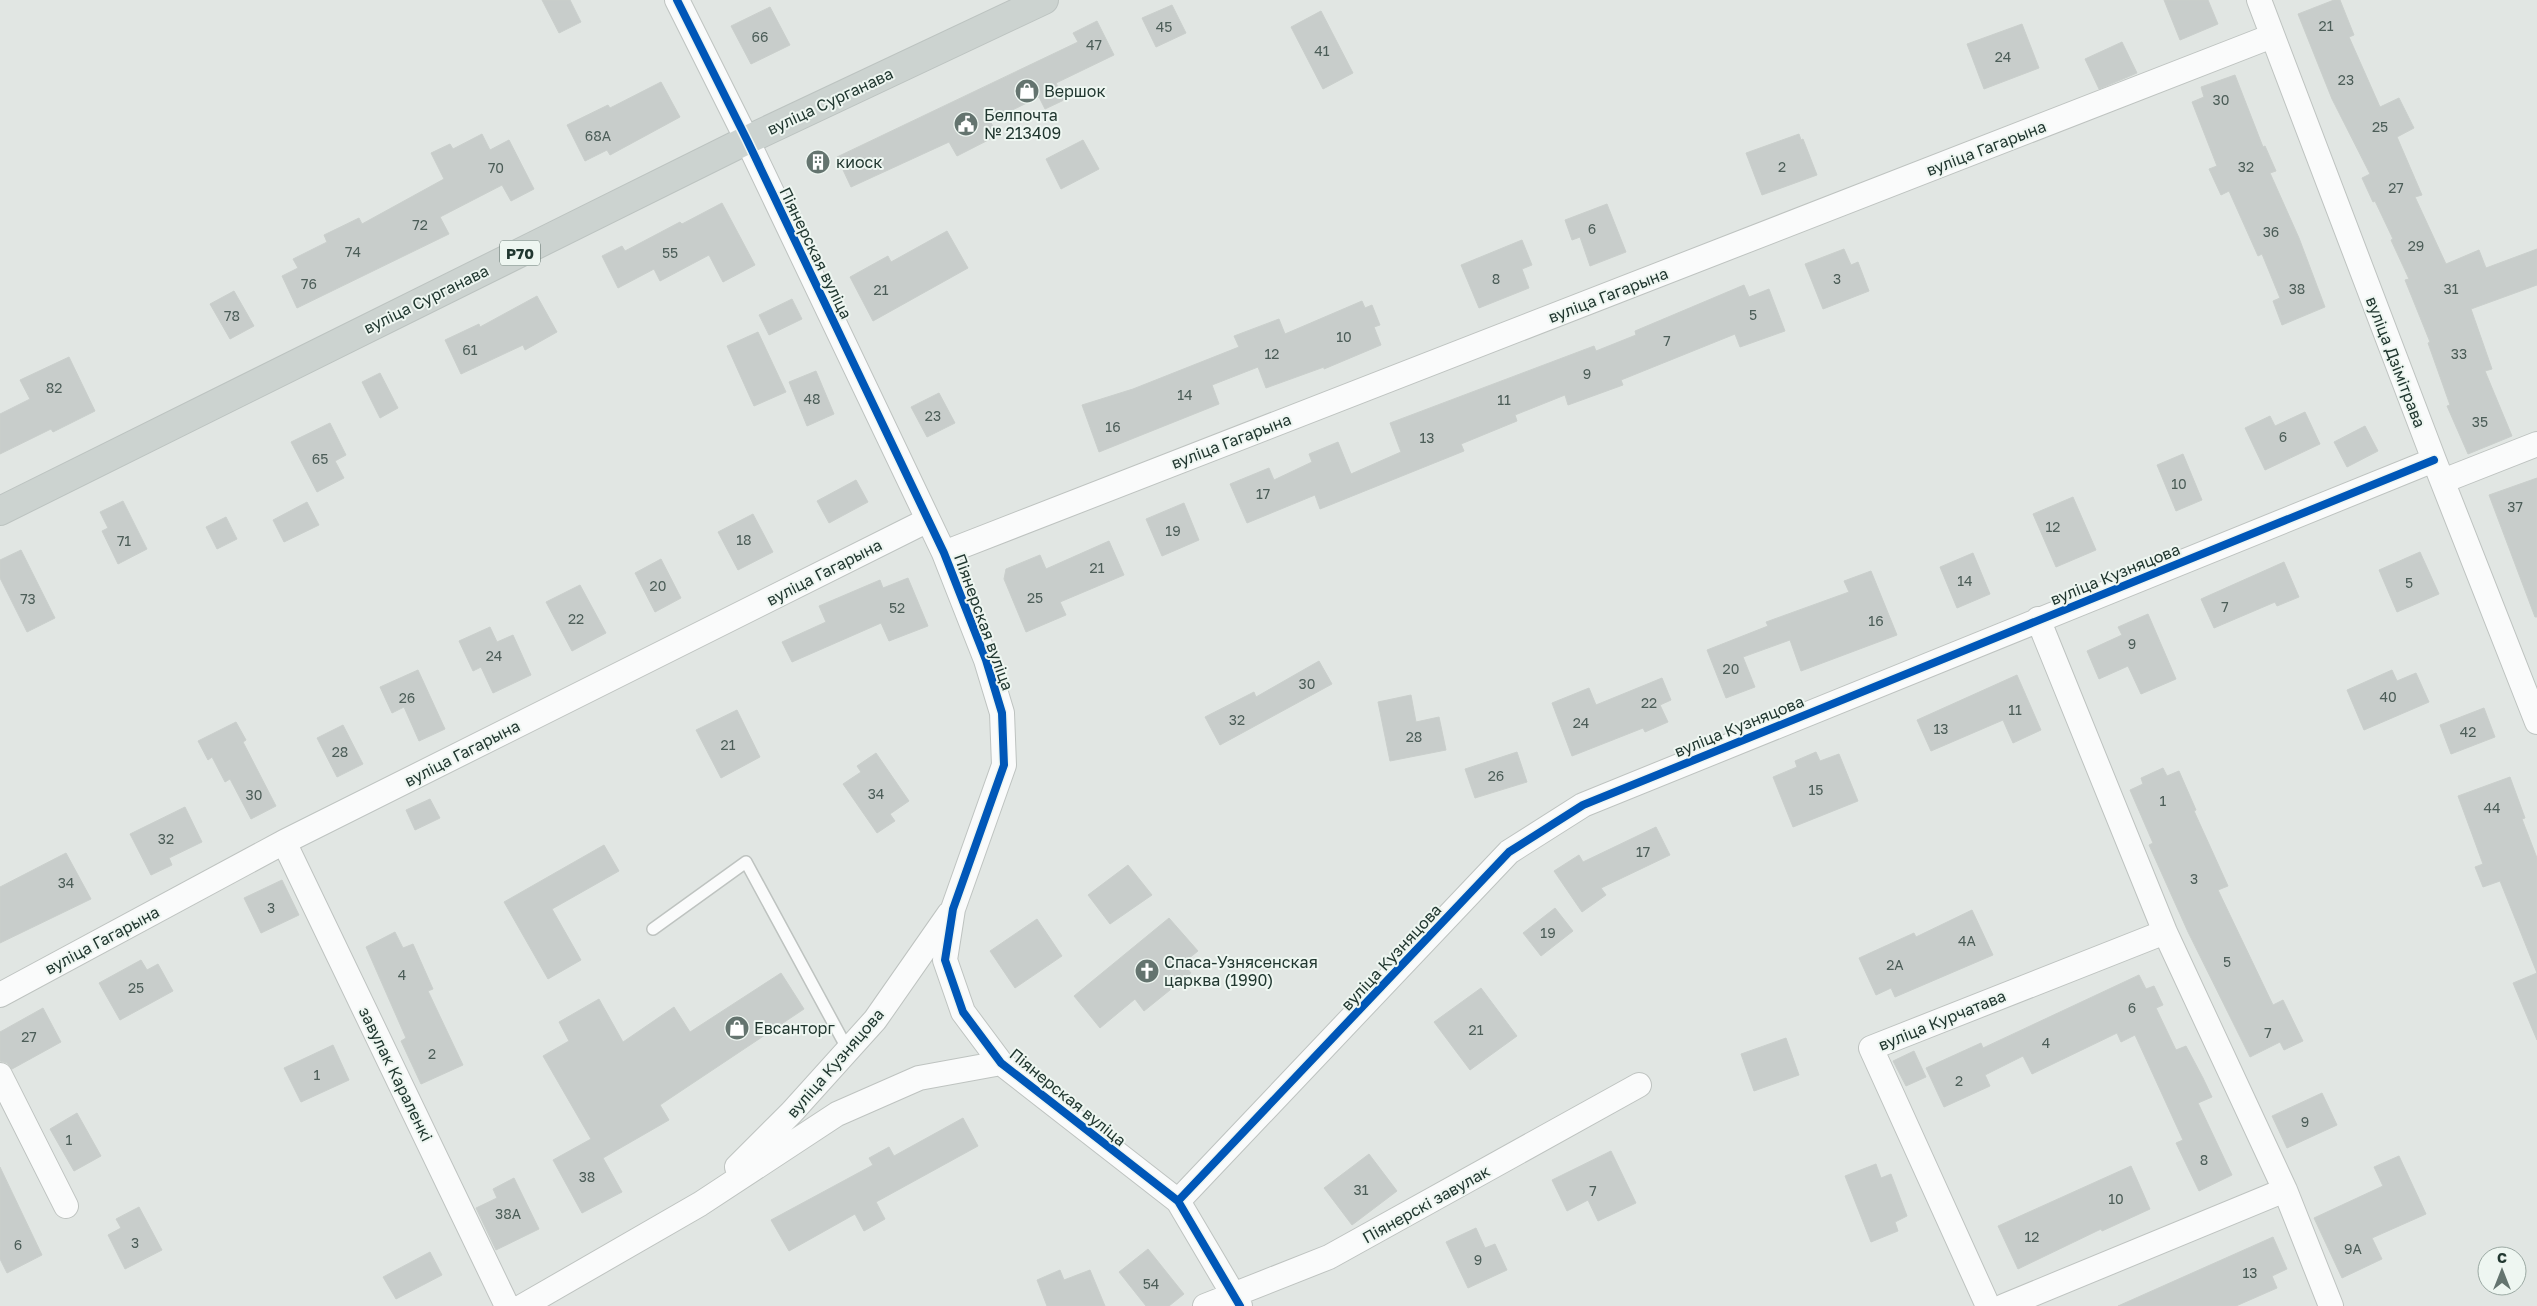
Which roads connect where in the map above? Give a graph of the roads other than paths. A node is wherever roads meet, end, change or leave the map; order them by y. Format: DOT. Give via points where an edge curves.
graph roads {
  1 [pos="677,0"];
  2 [pos="1044,0"];
  3 [pos="2259,0"];
  4 [pos="2272,36"];
  5 [pos="747,140"];
  6 [pos="2537,444"];
  7 [pos="2438,470"];
  8 [pos="0,511"];
  9 [pos="928,520"];
  10 [pos="944,553"];
  11 [pos="2038,619"];
  12 [pos="2537,722"];
  13 [pos="284,842"];
  14 [pos="953,909"];
  15 [pos="654,929"];
  16 [pos="2165,932"];
  17 [pos="0,995"];
  18 [pos="848,1050"];
  19 [pos="1001,1062"];
  20 [pos="0,1075"];
  21 [pos="1639,1086"];
  22 [pos="2285,1190"];
  23 [pos="1178,1201"];
  24 [pos="700,1204"];
  25 [pos="66,1206"];
  26 [pos="1237,1300"];
  27 [pos="507,1306"];
  28 [pos="523,1306"];
  29 [pos="1205,1306"];
  30 [pos="1988,1306"];
  31 [pos="2004,1306"];
  32 [pos="2331,1306"];
  1 -- 5 [label="street, Піянерская вуліца"];
  2 -- 5 [label="main road, вуліца Сурганава / Р70"];
  3 -- 4 [label="street, вуліца Дзімітрава"];
  4 -- 7 [label="street, вуліца Дзімітрава"];
  4 -- 10 [label="street, вуліца Гагарына"];
  5 -- 8 [label="main road, вуліца Сурганава / Р70"];
  5 -- 9 [label="street, Піянерская вуліца"];
  6 -- 7 [label="street, вуліца Кузняцова"];
  7 -- 11 [label="street, вуліца Кузняцова"];
  7 -- 12 [label="street, вуліца Дзімітрава"];
  9 -- 10 [label="street, Піянерская вуліца"];
  9 -- 13 [label="street, вуліца Гагарына"];
  10 -- 14 [label="street, Піянерская вуліца" via="986,660 1002,713 1004,765"];
  11 -- 16 [label="street"];
  11 -- 23 [label="street, вуліца Кузняцова" via="1584,804 1509,852"];
  13 -- 17 [label="street, вуліца Гагарына"];
  13 -- 27 [label="street, завулак Караленкі"];
  14 -- 18 [label="street, вуліца Кузняцова" via="875,1020"];
  14 -- 19 [label="street, Піянерская вуліца" via="945,960 964,1012"];
  15 -- 18 [label="lane" via="746,862"];
  16 -- 22 [label="street"];
  16 -- 30 [label="street, вуліца Курчатава" via="1871,1048"];
  18 -- 24 [label="street, вуліца Кузняцова" via="792,1112"];
  19 -- 23 [label="street, Піянерская вуліца"];
  19 -- 24 [label="street, вуліца Кузняцова" via="919,1078 837,1114"];
  20 -- 25 [label="street"];
  21 -- 26 [label="street, Піянерскі завулак" via="1329,1257"];
  22 -- 31 [label="street"];
  22 -- 32 [label="street"];
  23 -- 26 [label="street, Піянерская вуліца"];
  24 -- 28 [label="street, вуліца Кузняцова"];
  26 -- 29 [label="street, Піянерскі завулак"];
}
